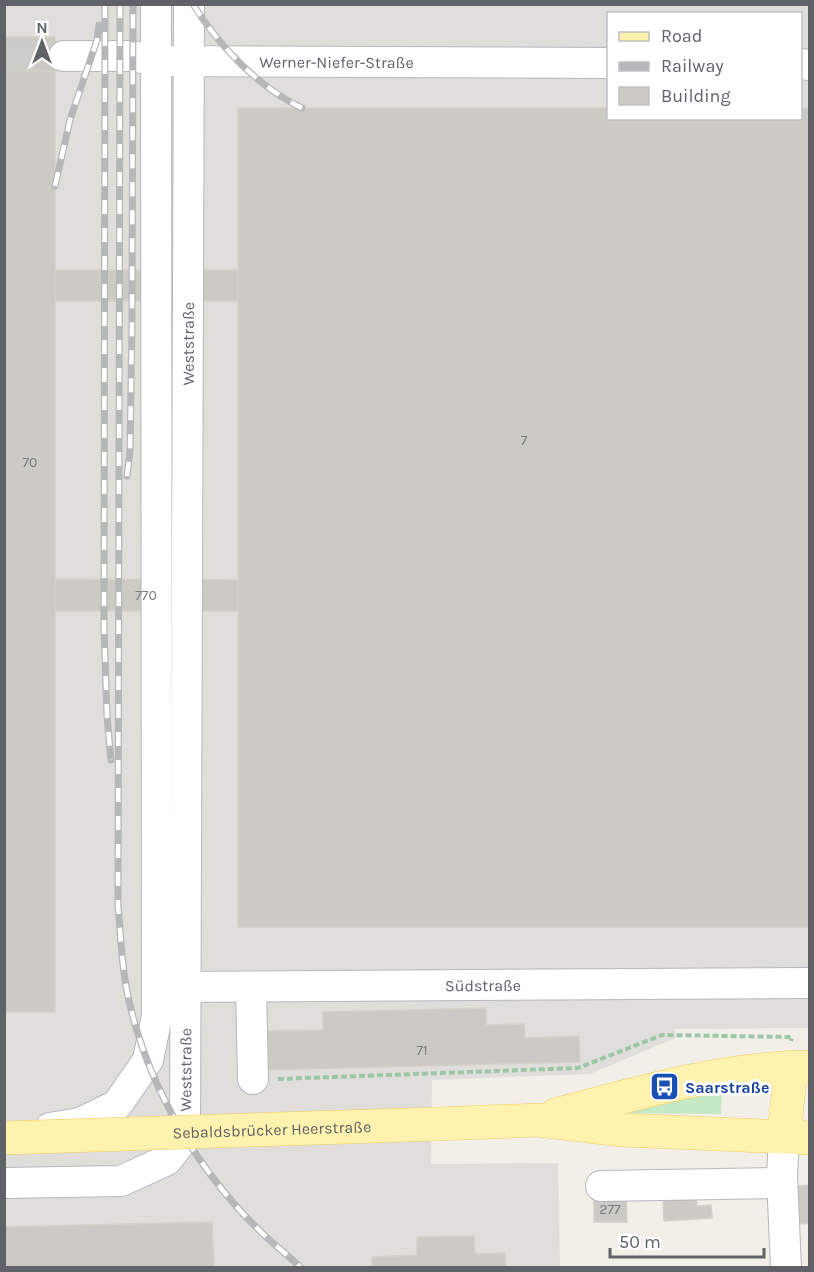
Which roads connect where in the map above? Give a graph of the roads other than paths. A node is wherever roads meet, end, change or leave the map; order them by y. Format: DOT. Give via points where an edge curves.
graph roads {
  1 [pos="156,4"];
  2 [pos="189,4"];
  3 [pos="64,56"];
  4 [pos="156,61"];
  5 [pos="189,61"];
  6 [pos="607,63"];
  7 [pos="156,139"];
  8 [pos="189,139"];
  9 [pos="156,548"];
  10 [pos="188,549"];
  11 [pos="156,654"];
  12 [pos="187,654"];
  13 [pos="156,769"];
  14 [pos="187,769"];
  15 [pos="156,915"];
  16 [pos="186,915"];
  17 [pos="810,983"];
  18 [pos="156,987"];
  19 [pos="186,987"];
  20 [pos="251,987"];
  21 [pos="800,1067"];
  22 [pos="253,1079"];
  23 [pos="539,1120"];
  24 [pos="4,1137"];
  25 [pos="797,1137"];
  26 [pos="4,1183"];
  27 [pos="782,1183"];
  28 [pos="601,1186"];
  29 [pos="786,1268"];
  1 -- 4 [label="street, Weststraße"];
  2 -- 5 [label="street, Weststraße"];
  3 -- 4 [label="street, Werner-Niefer-Straße" via="132,56"];
  4 -- 5 [label="street, Werner-Niefer-Straße"];
  4 -- 7 [label="street, Weststraße"];
  5 -- 6 [label="street, Werner-Niefer-Straße"];
  5 -- 8 [label="street, Weststraße"];
  7 -- 8 [label="street"];
  7 -- 9 [label="street, Weststraße"];
  8 -- 10 [label="street, Weststraße"];
  9 -- 10 [label="street"];
  9 -- 11 [label="street, Weststraße"];
  10 -- 12 [label="street, Weststraße"];
  11 -- 12 [label="street"];
  11 -- 13 [label="street, Weststraße"];
  12 -- 14 [label="street, Weststraße"];
  13 -- 14 [label="street"];
  13 -- 15 [label="street, Weststraße"];
  14 -- 16 [label="street, Weststraße"];
  15 -- 16 [label="street"];
  15 -- 18 [label="street, Weststraße"];
  16 -- 19 [label="street, Weststraße"];
  17 -- 20 [label="street, Südstraße"];
  18 -- 19 [label="street, Südstraße"];
  18 -- 24 [label="street, Weststraße" via="157,1017 148,1060 117,1105 80,1124"];
  19 -- 20 [label="street, Südstraße"];
  19 -- 26 [label="street, Weststraße" via="185,1137 167,1160 121,1181"];
  20 -- 22 [label="street"];
  21 -- 23 [label="main road, Sebaldsbrücker Heerstraße" via="664,1087"];
  21 -- 25 [label="main road"];
  23 -- 24 [label="main road, Sebaldsbrücker Heerstraße, bridge"];
  23 -- 25 [label="main road, Sebaldsbrücker Heerstraße" via="623,1130"];
  25 -- 27 [label="street"];
  27 -- 28 [label="street"];
  27 -- 29 [label="street"];
}
